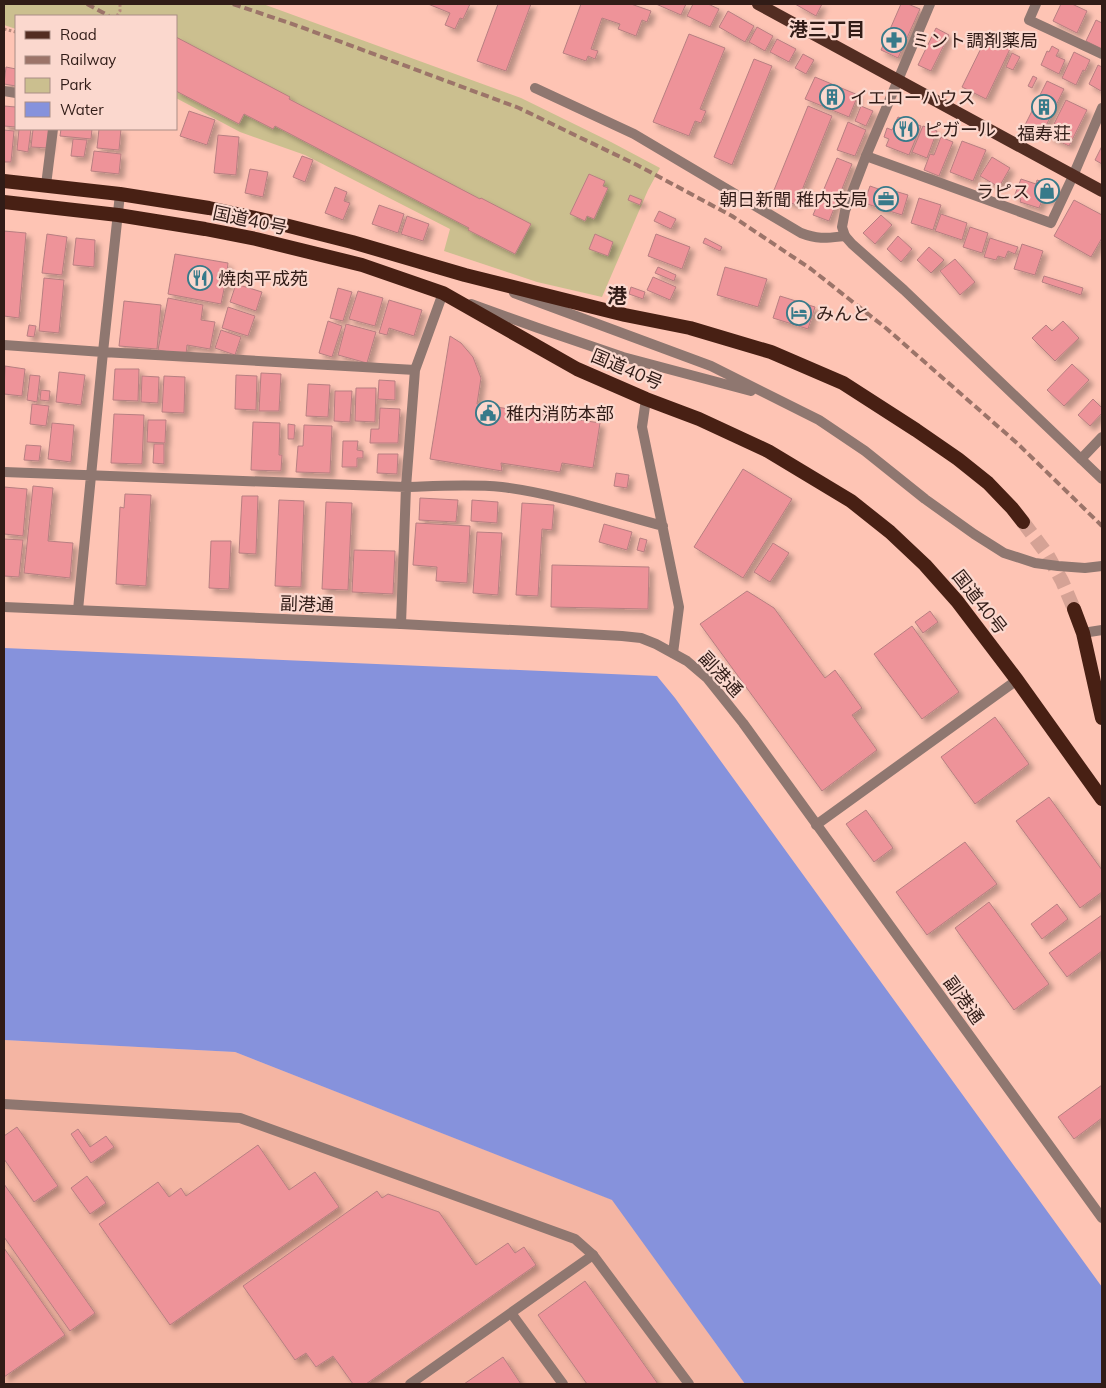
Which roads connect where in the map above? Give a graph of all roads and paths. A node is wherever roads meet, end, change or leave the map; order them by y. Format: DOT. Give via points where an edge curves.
graph roads {
  1 [pos="758,4"];
  2 [pos="930,4"];
  3 [pos="1036,4"];
  4 [pos="1102,54"];
  5 [pos="898,80"];
  6 [pos="536,88"];
  7 [pos="1102,108"];
  8 [pos="53,130"];
  9 [pos="866,156"];
  10 [pos="1073,176"];
  11 [pos="4,182"];
  12 [pos="46,185"];
  13 [pos="1102,191"];
  14 [pos="120,194"];
  15 [pos="4,202"];
  16 [pos="118,214"];
  17 [pos="845,236"];
  18 [pos="465,275"];
  19 [pos="443,293"];
  20 [pos="4,344"];
  21 [pos="103,352"];
  22 [pos="415,370"];
  23 [pos="769,395"];
  24 [pos="646,399"];
  25 [pos="1102,436"];
  26 [pos="1081,459"];
  27 [pos="4,472"];
  28 [pos="92,476"];
  29 [pos="1102,479"];
  30 [pos="406,486"];
  31 [pos="1023,522"];
  32 [pos="663,526"];
  33 [pos="1102,566"];
  34 [pos="4,607"];
  35 [pos="1074,609"];
  36 [pos="78,610"];
  37 [pos="401,624"];
  38 [pos="1102,630"];
  39 [pos="1083,634"];
  40 [pos="673,653"];
  41 [pos="1017,680"];
  42 [pos="1102,718"];
  43 [pos="1102,799"];
  44 [pos="816,825"];
  45 [pos="4,1104"];
  46 [pos="1102,1218"];
  47 [pos="593,1255"];
  48 [pos="511,1313"];
  49 [pos="410,1384"];
  50 [pos="563,1384"];
  51 [pos="690,1384"];
  1 -- 5 [label="main road"];
  2 -- 5 [label="street"];
  3 -- 4 [label="street" via="1029,20"];
  5 -- 9 [label="street"];
  5 -- 10 [label="main road"];
  6 -- 17 [label="street" via="634,134 801,233 821,238"];
  7 -- 10 [label="street"];
  8 -- 12 [label="street"];
  9 -- 10 [label="street" via="1051,223"];
  9 -- 17 [label="street" via="845,211 842,227"];
  10 -- 13 [label="main road"];
  11 -- 12 [label="highway, 国道40号"];
  12 -- 14 [label="highway, 国道40号"];
  14 -- 16 [label="street"];
  14 -- 18 [label="highway, 国道40号" via="269,221"];
  15 -- 16 [label="highway, 国道40号"];
  16 -- 19 [label="highway, 国道40号" via="256,239 362,265"];
  16 -- 21 [label="street"];
  17 -- 26 [label="street"];
  18 -- 23 [label="street" via="712,366"];
  18 -- 31 [label="highway, 国道40号" via="698,331 771,352 843,383 958,459 988,483"];
  19 -- 22 [label="street"];
  19 -- 23 [label="street" via="624,357"];
  19 -- 24 [label="highway, 国道40号" via="577,369"];
  20 -- 21 [label="street"];
  21 -- 22 [label="street"];
  21 -- 28 [label="street"];
  22 -- 30 [label="street"];
  23 -- 33 [label="street" via="819,420 974,534 1004,552 1035,563 1085,568"];
  24 -- 32 [label="street" via="642,427"];
  24 -- 41 [label="highway, 国道40号" via="736,435 806,472 851,501 925,565"];
  25 -- 26 [label="street"];
  26 -- 29 [label="street"];
  27 -- 28 [label="street"];
  28 -- 30 [label="street"];
  28 -- 36 [label="street"];
  30 -- 32 [label="street" via="502,487 557,497"];
  30 -- 37 [label="street"];
  32 -- 40 [label="street" via="679,607"];
  34 -- 36 [label="street, 副港通"];
  35 -- 39 [label="highway"];
  36 -- 37 [label="street, 副港通"];
  37 -- 40 [label="street, 副港通" via="641,638"];
  38 -- 39 [label="street"];
  39 -- 42 [label="highway"];
  40 -- 44 [label="street, 副港通" via="707,678"];
  41 -- 43 [label="highway, 国道40号"];
  41 -- 44 [label="street"];
  44 -- 46 [label="street, 副港通"];
  45 -- 47 [label="street" via="240,1118 575,1239"];
  47 -- 48 [label="street"];
  47 -- 51 [label="street"];
  48 -- 49 [label="street"];
  48 -- 50 [label="street"];
}
